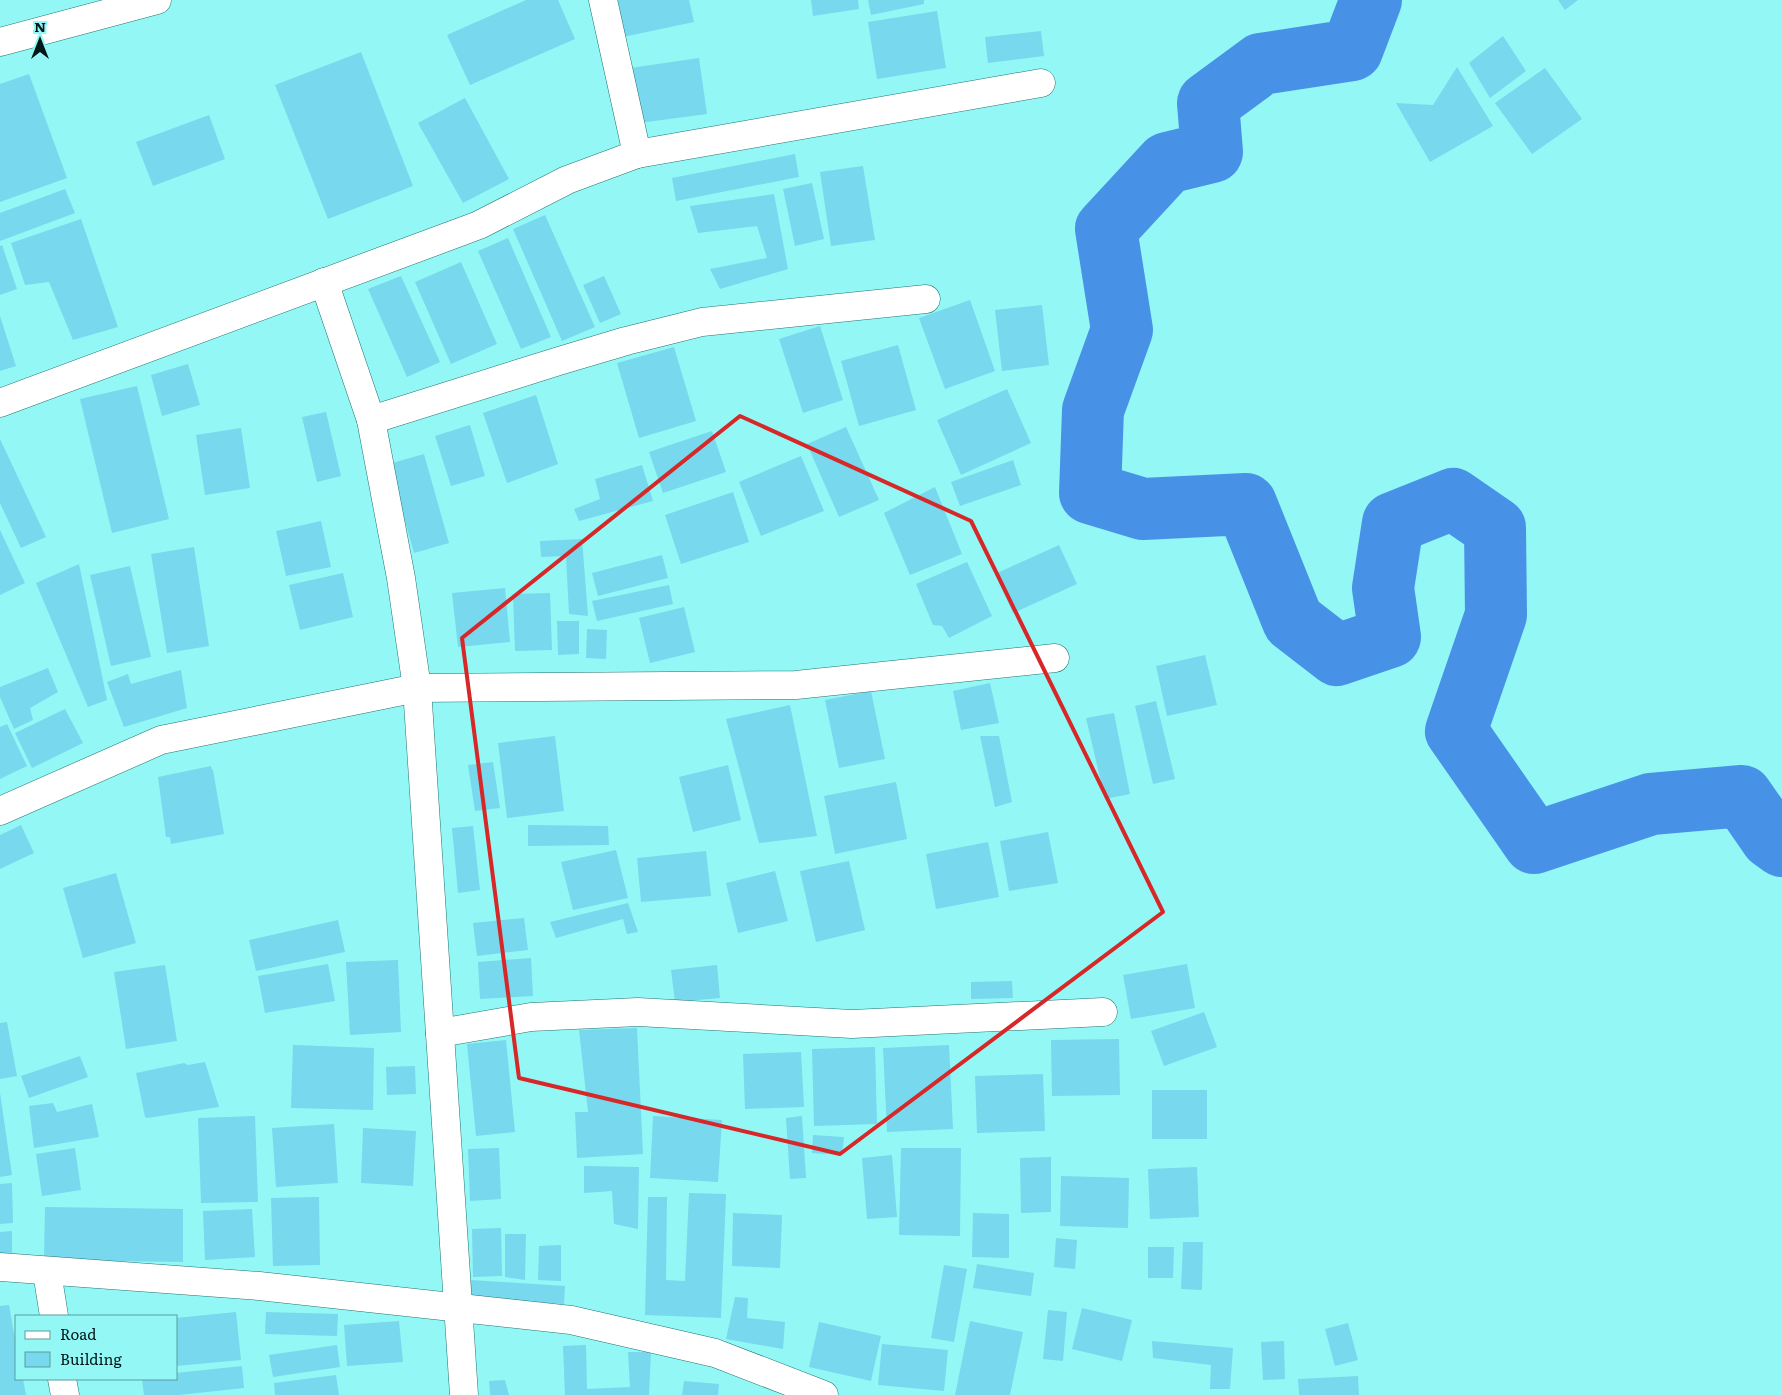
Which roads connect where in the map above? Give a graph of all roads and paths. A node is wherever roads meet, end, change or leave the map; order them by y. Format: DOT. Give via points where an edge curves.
graph roads {
  1 [pos="158,0"];
  2 [pos="603,0"];
  3 [pos="0,42"];
  4 [pos="1041,83"];
  5 [pos="637,154"];
  6 [pos="324,282"];
  7 [pos="926,299"];
  8 [pos="0,403"];
  9 [pos="371,420"];
  10 [pos="1055,658"];
  11 [pos="417,688"];
  12 [pos="0,811"];
  13 [pos="1103,1012"];
  14 [pos="440,1033"];
  15 [pos="0,1268"];
  16 [pos="47,1272"];
  17 [pos="459,1307"];
  18 [pos="54,1315"];
  19 [pos="62,1380"];
  20 [pos="65,1395"];
  21 [pos="464,1395"];
  22 [pos="824,1395"];
  1 -- 3 [label="street"];
  2 -- 5 [label="street"];
  4 -- 5 [label="street"];
  5 -- 6 [label="street" via="567,180 479,225"];
  6 -- 8 [label="street"];
  6 -- 9 [label="street"];
  7 -- 9 [label="street" via="702,322 568,358"];
  9 -- 11 [label="street" via="402,578"];
  10 -- 11 [label="street" via="796,685"];
  11 -- 12 [label="street" via="161,740"];
  11 -- 14 [label="street"];
  13 -- 14 [label="street" via="852,1024 638,1012 531,1017"];
  14 -- 17 [label="street"];
  15 -- 16 [label="street"];
  16 -- 17 [label="street" via="259,1286"];
  16 -- 18 [label="street"];
  17 -- 21 [label="street"];
  17 -- 22 [label="street" via="572,1320 715,1353"];
  19 -- 20 [label="street"];
}
